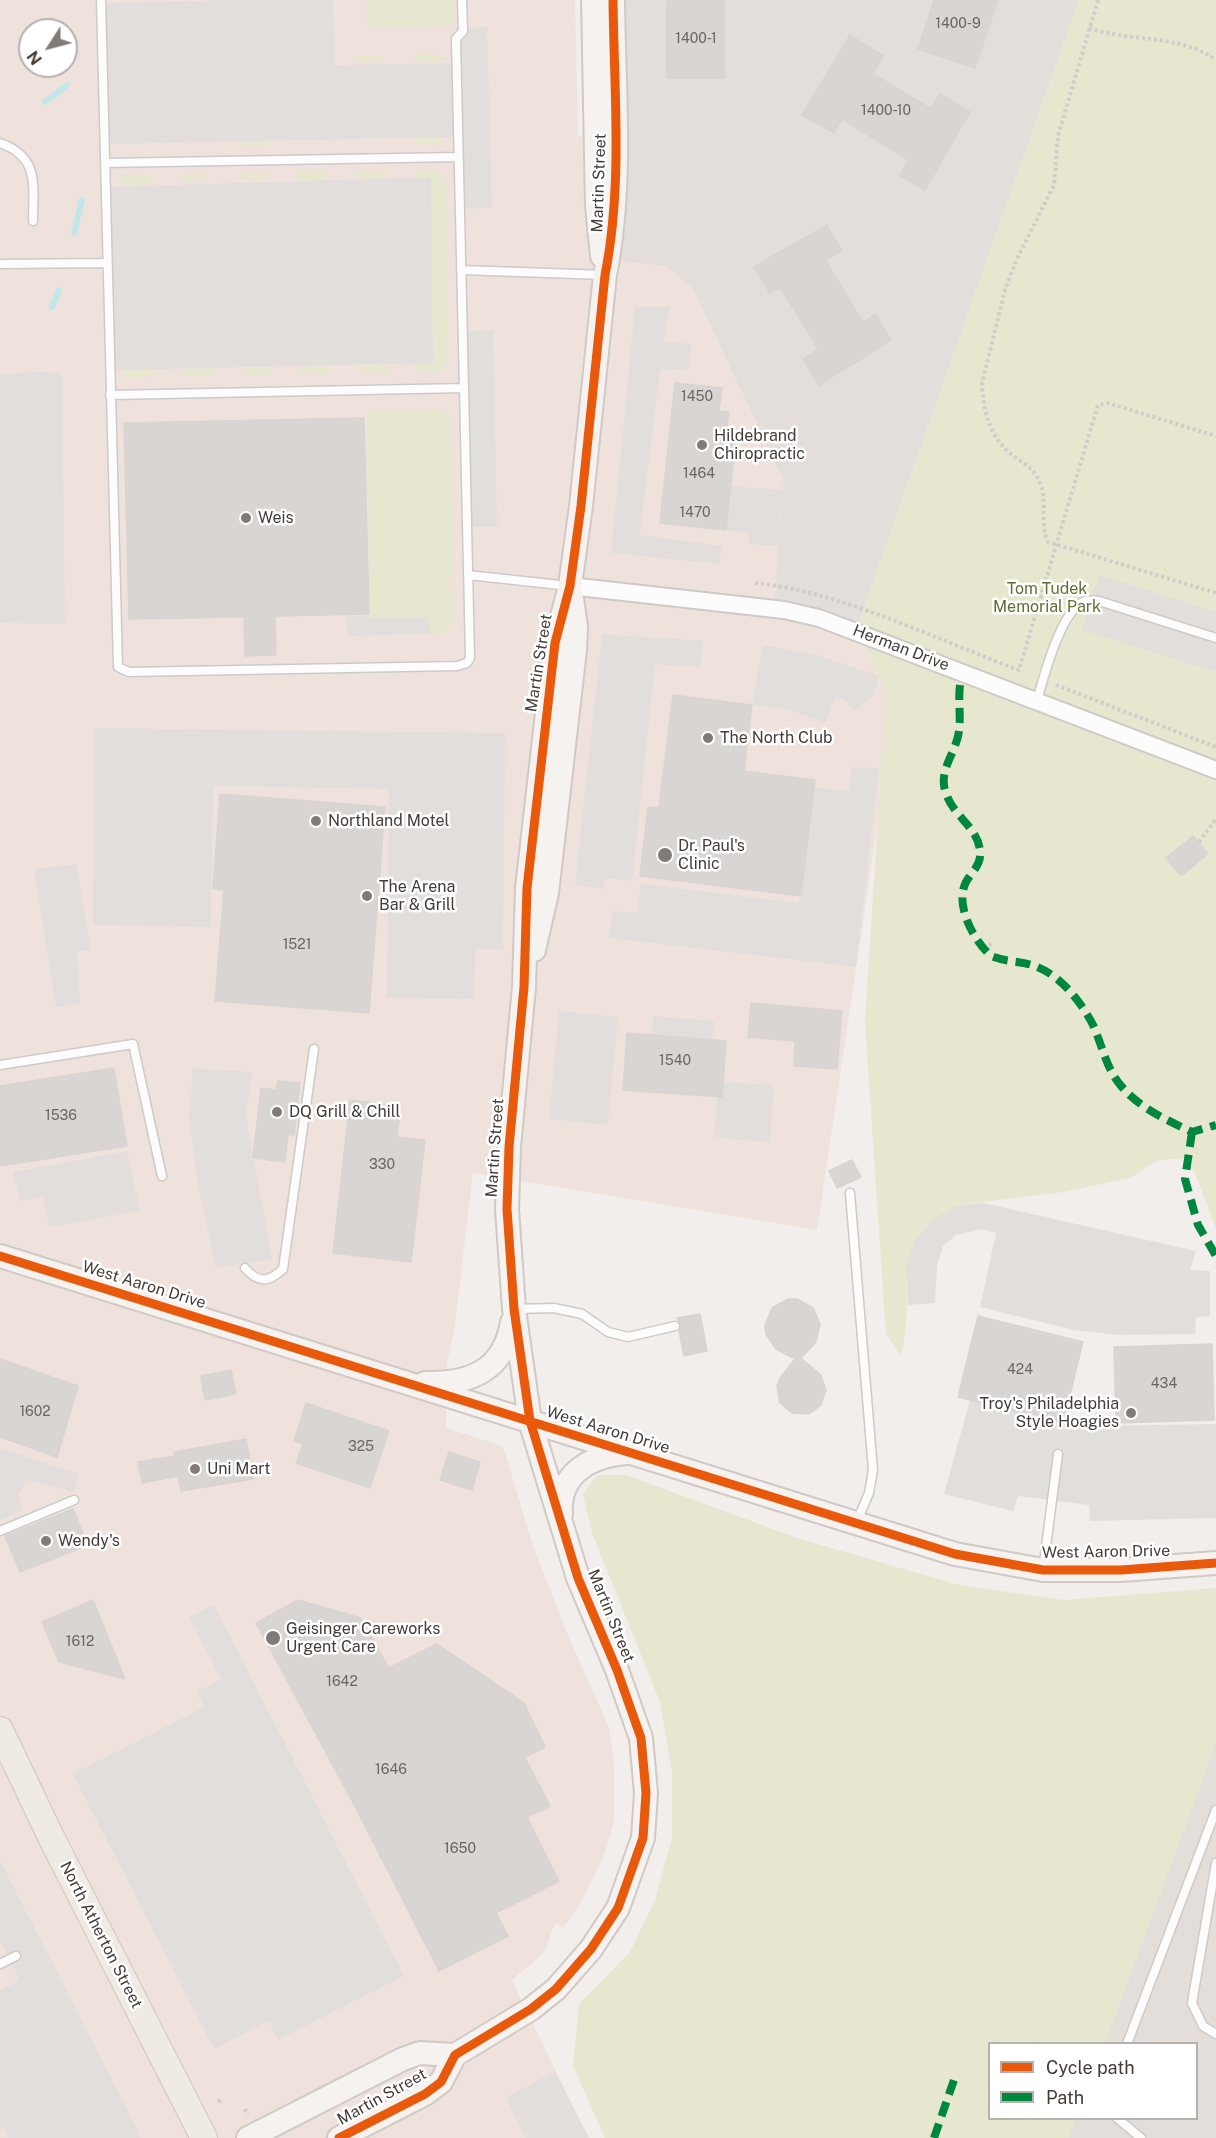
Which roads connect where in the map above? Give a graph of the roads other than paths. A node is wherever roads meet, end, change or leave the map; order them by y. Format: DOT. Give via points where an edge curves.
graph roads {
  1 [pos="101,0"];
  2 [pos="462,0"];
  3 [pos="593,0"];
  4 [pos="613,0"];
  5 [pos="0,143"];
  6 [pos="458,157"];
  7 [pos="105,164"];
  8 [pos="33,221"];
  9 [pos="107,263"];
  10 [pos="0,264"];
  11 [pos="461,270"];
  12 [pos="605,275"];
  13 [pos="464,388"];
  14 [pos="110,395"];
  15 [pos="468,575"];
  16 [pos="570,586"];
  17 [pos="1216,638"];
  18 [pos="1036,700"];
  19 [pos="1216,770"];
  20 [pos="314,1049"];
  21 [pos="0,1065"];
  22 [pos="162,1176"];
  23 [pos="850,1193"];
  24 [pos="0,1256"];
  25 [pos="245,1268"];
  26 [pos="514,1309"];
  27 [pos="675,1326"];
  28 [pos="409,1383"];
  29 [pos="530,1421"];
  30 [pos="630,1452"];
  31 [pos="1058,1454"];
  32 [pos="74,1500"];
  33 [pos="856,1524"];
  34 [pos="561,1525"];
  35 [pos="0,1531"];
  36 [pos="1216,1563"];
  37 [pos="1043,1570"];
  38 [pos="0,1730"];
  39 [pos="1216,1810"];
  40 [pos="1216,1863"];
  41 [pos="16,1956"];
  42 [pos="0,1964"];
  43 [pos="1216,2034"];
  44 [pos="1127,2042"];
  45 [pos="455,2055"];
  46 [pos="1119,2120"];
  47 [pos="204,2138"];
  48 [pos="248,2138"];
  49 [pos="339,2138"];
  50 [pos="1141,2138"];
  1 -- 7 [label="lane"];
  2 -- 6 [label="lane" via="463,31 456,39"];
  3 -- 12 [label="street, Martin Street" via="597,206"];
  4 -- 12 [label="street, Martin Street" via="615,205"];
  5 -- 8 [label="lane" via="23,155 30,168"];
  6 -- 7 [label="lane"];
  6 -- 11 [label="lane"];
  7 -- 9 [label="lane"];
  9 -- 10 [label="lane"];
  9 -- 14 [label="lane"];
  11 -- 12 [label="lane"];
  11 -- 13 [label="lane"];
  12 -- 16 [label="street, Martin Street"];
  13 -- 14 [label="lane"];
  13 -- 15 [label="lane"];
  14 -- 15 [label="lane" via="116,663 121,671 462,666 470,657"];
  15 -- 16 [label="lane"];
  16 -- 18 [label="street, Herman Drive" via="784,610 819,618"];
  16 -- 26 [label="street, Martin Street" via="575,650 547,894 524,987 506,1176"];
  17 -- 18 [label="lane" via="1099,601 1085,601 1072,610 1064,624"];
  18 -- 19 [label="street, Herman Drive"];
  20 -- 25 [label="lane" via="283,1269 263,1281"];
  21 -- 22 [label="lane" via="134,1044"];
  23 -- 33 [label="lane" via="873,1470"];
  24 -- 28 [label="street, West Aaron Drive"];
  26 -- 27 [label="lane" via="554,1308 582,1314 608,1332 628,1337"];
  26 -- 28 [label="street" via="510,1335 491,1367 446,1383"];
  26 -- 29 [label="street, Martin Street"];
  28 -- 29 [label="street, West Aaron Drive"];
  29 -- 30 [label="street, West Aaron Drive"];
  29 -- 34 [label="street, Martin Street"];
  30 -- 33 [label="street, West Aaron Drive"];
  30 -- 34 [label="street" via="601,1457 579,1468 563,1489"];
  31 -- 37 [label="lane"];
  32 -- 35 [label="lane"];
  33 -- 37 [label="street, West Aaron Drive" via="955,1554"];
  34 -- 45 [label="street, Martin Street" via="641,1738 646,1793 643,1838 618,1908 581,1961 531,2009"];
  36 -- 37 [label="street, West Aaron Drive" via="1121,1570"];
  38 -- 47 [label="main road, North Atherton Street"];
  39 -- 44 [label="lane"];
  40 -- 43 [label="lane" via="1192,2003 1203,2026"];
  41 -- 42 [label="lane"];
  45 -- 48 [label="street, Martin Street" via="420,2053 403,2059"];
  45 -- 49 [label="street, Martin Street" via="441,2082 425,2094"];
  46 -- 50 [label="lane"];
}
